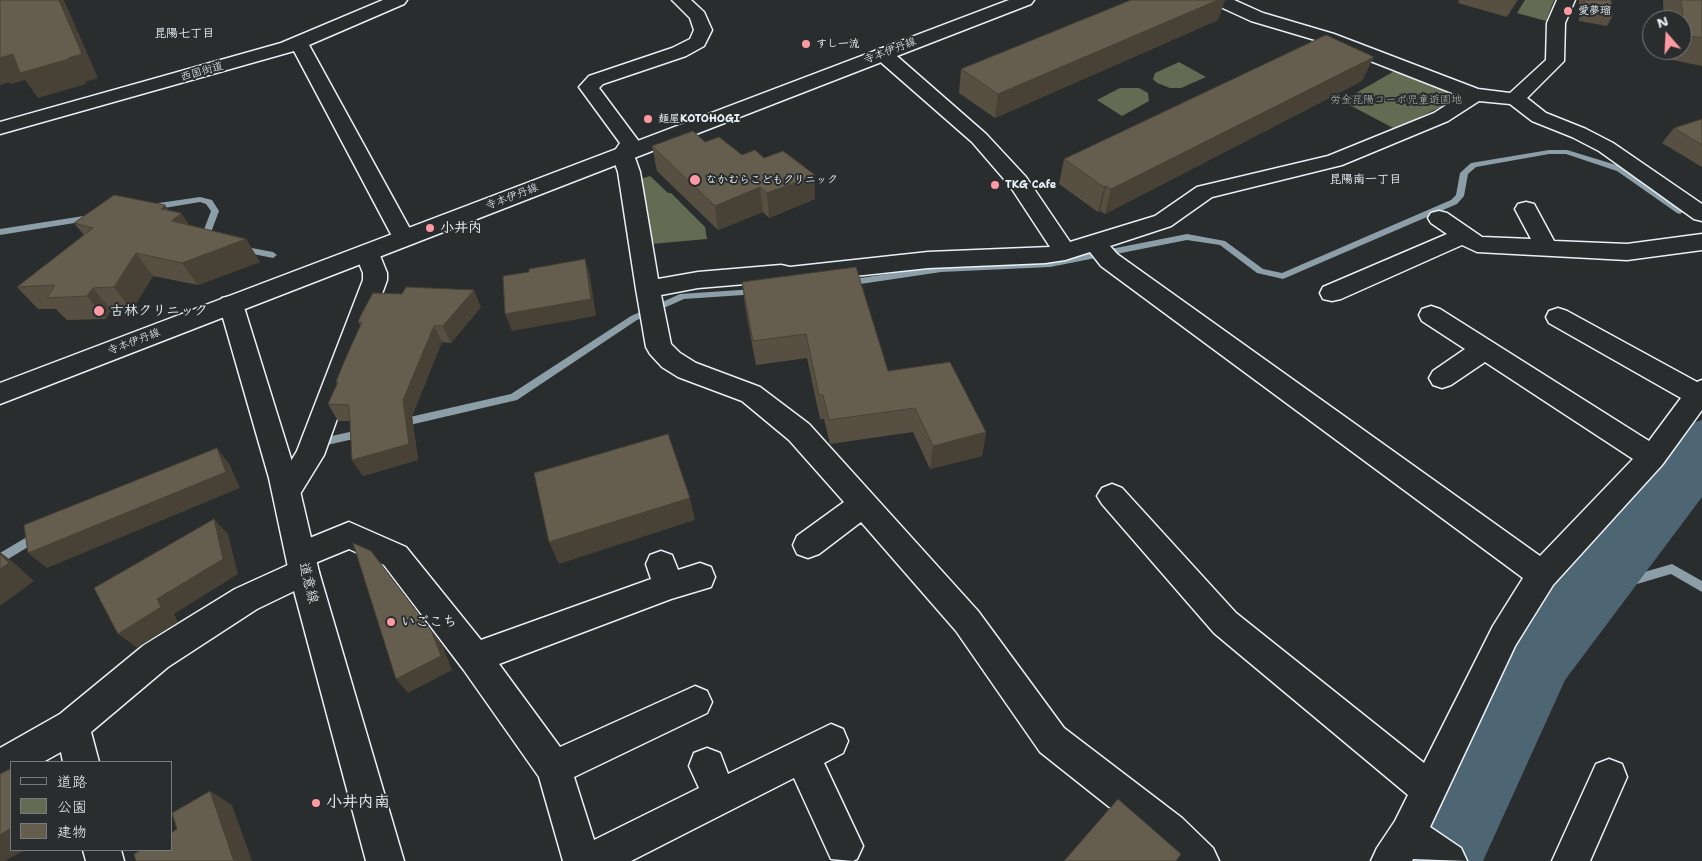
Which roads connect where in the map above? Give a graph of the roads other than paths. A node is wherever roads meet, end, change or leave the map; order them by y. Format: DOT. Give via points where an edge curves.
graph roads {
  1 [pos="398,0"];
  2 [pos="681,0"];
  3 [pos="1025,0"];
  4 [pos="1220,0"];
  5 [pos="1566,0"];
  6 [pos="299,43"];
  7 [pos="883,54"];
  8 [pos="1475,95"];
  9 [pos="1515,99"];
  10 [pos="0,128"];
  11 [pos="623,155"];
  12 [pos="1526,209"];
  13 [pos="1702,214"];
  14 [pos="1439,218"];
  15 [pos="1464,235"];
  16 [pos="404,238"];
  17 [pos="1702,242"];
  18 [pos="1096,244"];
  19 [pos="1547,248"];
  20 [pos="1065,252"];
  21 [pos="367,253"];
  22 [pos="648,289"];
  23 [pos="1332,292"];
  24 [pos="231,304"];
  25 [pos="1431,315"];
  26 [pos="1558,317"];
  27 [pos="1485,348"];
  28 [pos="1442,378"];
  29 [pos="1700,392"];
  30 [pos="0,394"];
  31 [pos="1652,457"];
  32 [pos="287,491"];
  33 [pos="1112,496"];
  34 [pos="864,504"];
  35 [pos="808,544"];
  36 [pos="302,564"];
  37 [pos="1542,575"];
  38 [pos="700,577"];
  39 [pos="475,658"];
  40 [pos="695,702"];
  41 [pos="72,726"];
  42 [pos="12,761"];
  43 [pos="81,761"];
  44 [pos="554,768"];
  45 [pos="1609,777"];
  46 [pos="1429,790"];
  47 [pos="844,846"];
  48 [pos="1399,847"];
  49 [pos="385,861"];
  50 [pos="582,861"];
  51 [pos="592,861"];
  52 [pos="1200,861"];
  53 [pos="1448,861"];
  54 [pos="1571,861"];
  1 -- 6 [label="street, 西国街道"];
  2 -- 11 [label="street" via="698,16 703,30 698,42 679,52 596,80 589,87 630,143"];
  3 -- 7 [label="street, 寺本伊丹線"];
  4 -- 8 [label="street" via="1257,17 1328,38"];
  5 -- 9 [label="street" via="1556,23 1554,61"];
  6 -- 10 [label="street, 西国街道"];
  6 -- 16 [label="street"];
  7 -- 11 [label="street, 寺本伊丹線"];
  7 -- 20 [label="street" via="979,138 1018,182"];
  8 -- 9 [label="street"];
  8 -- 18 [label="street" via="1441,117 1335,161 1205,192 1162,222"];
  9 -- 13 [label="street" via="1539,117 1606,147"];
  11 -- 16 [label="street, 寺本伊丹線"];
  11 -- 22 [label="street"];
  12 -- 19 [label="street"];
  14 -- 15 [label="street"];
  15 -- 19 [label="street" via="1477,244"];
  15 -- 23 [label="street"];
  16 -- 21 [label="street, 寺本伊丹線"];
  17 -- 19 [label="street" via="1627,252"];
  18 -- 20 [label="street"];
  18 -- 37 [label="street" via="1109,260"];
  20 -- 22 [label="street" via="698,280"];
  21 -- 24 [label="street, 寺本伊丹線"];
  21 -- 32 [label="street" via="375,280 310,455"];
  22 -- 34 [label="street" via="659,348 671,360 688,370 752,394 799,432"];
  24 -- 30 [label="street, 寺本伊丹線"];
  24 -- 32 [label="street, 道意線"];
  25 -- 27 [label="street"];
  26 -- 29 [label="street"];
  27 -- 28 [label="street"];
  27 -- 31 [label="street"];
  29 -- 31 [label="street"];
  31 -- 37 [label="street"];
  32 -- 36 [label="street, 道意線"];
  33 -- 46 [label="street" via="1225,623"];
  34 -- 35 [label="street"];
  34 -- 52 [label="street" via="967,621 1052,740 1169,831"];
  36 -- 39 [label="street" via="349,535 395,556"];
  36 -- 41 [label="street" via="156,656"];
  36 -- 49 [label="street, 道意線"];
  37 -- 46 [label="street" via="1504,636"];
  38 -- 39 [label="street" via="665,575"];
  39 -- 44 [label="street"];
  40 -- 44 [label="street"];
  41 -- 42 [label="street"];
  41 -- 43 [label="street"];
  44 -- 50 [label="street"];
  45 -- 54 [label="street"];
  46 -- 48 [label="street"];
  47 -- 51 [label="street" via="817,748 713,781"];
  48 -- 53 [label="street"];
}
